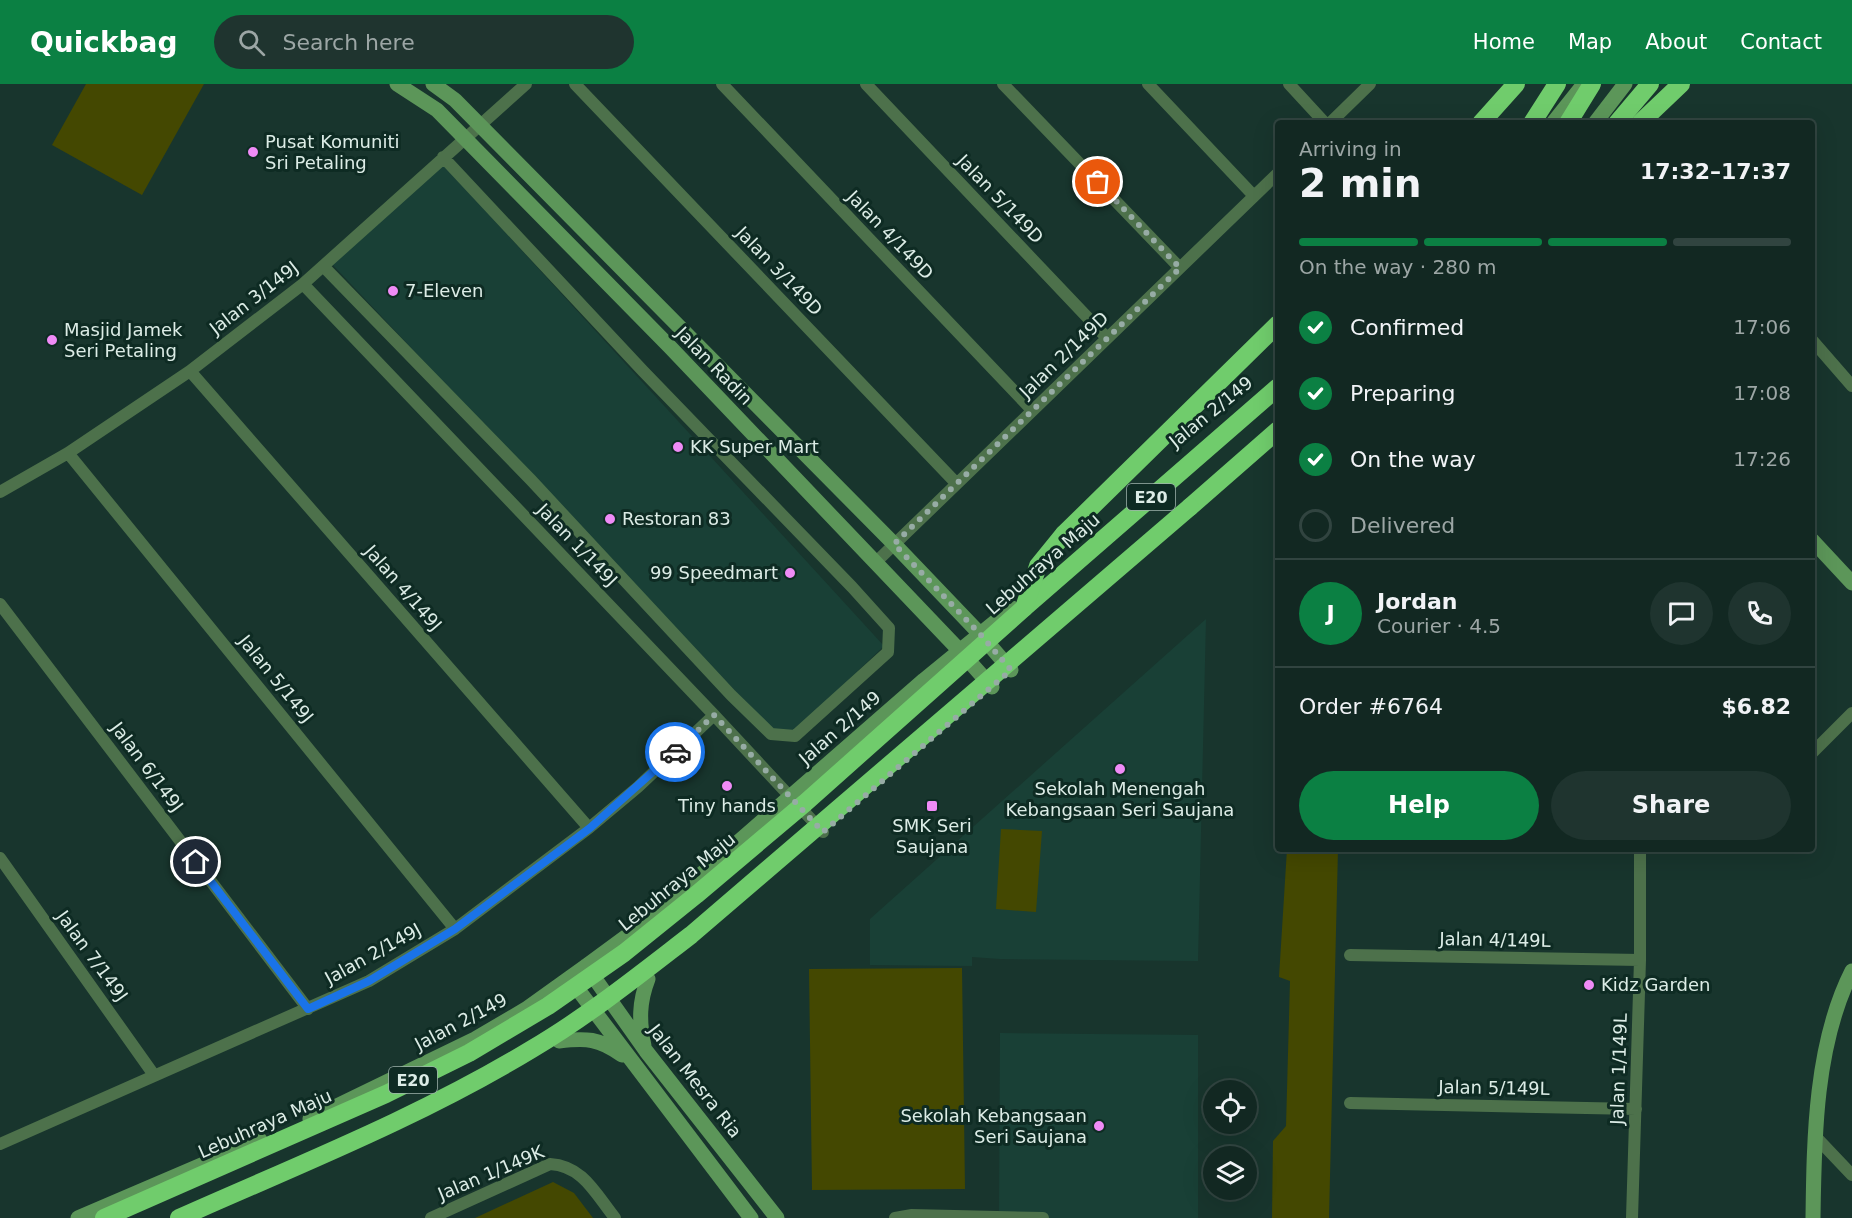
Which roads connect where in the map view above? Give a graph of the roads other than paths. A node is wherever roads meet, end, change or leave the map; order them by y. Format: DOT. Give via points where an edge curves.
graph roads {
  1 [pos="398,84"];
  2 [pos="433,84"];
  3 [pos="526,84"];
  4 [pos="575,84"];
  5 [pos="722,84"];
  6 [pos="866,84"];
  7 [pos="1003,84"];
  8 [pos="1148,84"];
  9 [pos="1288,84"];
  10 [pos="1370,84"];
  11 [pos="1516,84"];
  12 [pos="1557,84"];
  13 [pos="1584,84"];
  14 [pos="1592,84"];
  15 [pos="1625,84"];
  16 [pos="1636,84"];
  17 [pos="1650,84"];
  18 [pos="1681,84"];
  19 [pos="1325,120"];
  20 [pos="1331,120"];
  21 [pos="1484,120"];
  22 [pos="1534,120"];
  23 [pos="1554,120"];
  24 [pos="1570,120"];
  25 [pos="1597,120"];
  26 [pos="1620,120"];
  27 [pos="1638,120"];
  28 [pos="1642,120"];
  29 [pos="479,126"];
  30 [pos="465,138"];
  31 [pos="443,157"];
  32 [pos="1275,176"];
  33 [pos="1254,196"];
  34 [pos="323,266"];
  35 [pos="1180,268"];
  36 [pos="303,284"];
  37 [pos="1275,327"];
  38 [pos="1107,338"];
  39 [pos="1815,343"];
  40 [pos="190,371"];
  41 [pos="1852,386"];
  42 [pos="1275,387"];
  43 [pos="1275,388"];
  44 [pos="1032,410"];
  45 [pos="1275,433"];
  46 [pos="1275,439"];
  47 [pos="68,453"];
  48 [pos="956,483"];
  49 [pos="0,492"];
  50 [pos="1815,543"];
  51 [pos="894,544"];
  52 [pos="875,563"];
  53 [pos="1852,583"];
  54 [pos="0,604"];
  55 [pos="1024,608"];
  56 [pos="980,634"];
  57 [pos="960,651"];
  58 [pos="1011,670"];
  59 [pos="992,687"];
  60 [pos="1852,713"];
  61 [pos="714,715"];
  62 [pos="1815,750"];
  63 [pos="791,798"];
  64 [pos="590,828"];
  65 [pos="823,832"];
  66 [pos="1640,852"];
  67 [pos="0,858"];
  68 [pos="455,929"];
  69 [pos="1350,955"];
  70 [pos="1640,960"];
  71 [pos="586,966"];
  72 [pos="1852,972"];
  73 [pos="569,978"];
  74 [pos="648,979"];
  75 [pos="613,1005"];
  76 [pos="308,1009"];
  77 [pos="598,1015"];
  78 [pos="559,1041"];
  79 [pos="646,1051"];
  80 [pos="632,1062"];
  81 [pos="154,1075"];
  82 [pos="1350,1103"];
  83 [pos="1636,1109"];
  84 [pos="1814,1135"];
  85 [pos="0,1144"];
  86 [pos="1852,1175"];
  87 [pos="78,1218"];
  88 [pos="104,1218"];
  89 [pos="179,1218"];
  90 [pos="196,1218"];
  91 [pos="430,1218"];
  92 [pos="615,1218"];
  93 [pos="751,1218"];
  94 [pos="777,1218"];
  95 [pos="896,1218"];
  96 [pos="1043,1218"];
  97 [pos="1632,1218"];
  98 [pos="1813,1218"];
  1 -- 30 [label="main road, Jalan Radin" via="438,110"];
  2 -- 29 [label="main road, Jalan Radin" via="455,100"];
  3 -- 29 [label="street, Jalan 3/149J"];
  4 -- 48 [label="street, Jalan 3/149D"];
  5 -- 44 [label="street, Jalan 4/149D"];
  6 -- 38 [label="street, Jalan 5/149D"];
  7 -- 35 [label="street"];
  8 -- 33 [label="street"];
  9 -- 19 [label="street"];
  10 -- 20 [label="street"];
  11 -- 21 [label="highway"];
  12 -- 22 [label="highway"];
  13 -- 23 [label="main road"];
  14 -- 24 [label="highway"];
  15 -- 25 [label="main road"];
  16 -- 27 [label="street" via="1633,94"];
  17 -- 26 [label="highway, bridge"];
  18 -- 28 [label="highway"];
  29 -- 30 [label="street, Jalan 3/149J"];
  29 -- 51 [label="main road, Jalan Radin"];
  30 -- 31 [label="street, Jalan 3/149J"];
  30 -- 52 [label="main road, Jalan Radin"];
  31 -- 34 [label="street, Jalan 3/149J"];
  31 -- 34 [label="street" via="889,628 888,652 795,736 771,734"];
  32 -- 33 [label="street, Jalan 2/149D"];
  33 -- 35 [label="street, Jalan 2/149D"];
  34 -- 36 [label="street, Jalan 3/149J"];
  35 -- 38 [label="street, Jalan 2/149D"];
  36 -- 40 [label="street, Jalan 3/149J"];
  36 -- 61 [label="street, Jalan 1/149J"];
  37 -- 55 [label="highway, bridge" via="1064,534 1038,566"];
  38 -- 44 [label="street, Jalan 2/149D"];
  39 -- 41 [label="street"];
  40 -- 47 [label="street, Jalan 3/149J"];
  40 -- 64 [label="street, Jalan 4/149J"];
  42 -- 56 [label="main road, Jalan 2/149" via="1215,433"];
  43 -- 55 [label="highway, Lebuhraya Maju / E20"];
  44 -- 48 [label="street, Jalan 2/149D"];
  45 -- 89 [label="highway, E20, bridge" via="690,935 614,994 532,1049 444,1098"];
  46 -- 58 [label="main road"];
  47 -- 49 [label="street, Jalan 3/149J"];
  47 -- 68 [label="street, Jalan 5/149J"];
  48 -- 51 [label="street, Jalan 2/149D"];
  50 -- 53 [label="main road"];
  51 -- 52 [label="street, Jalan 2/149D"];
  51 -- 56 [label="main road, Jalan Radin"];
  52 -- 57 [label="main road, Jalan Radin"];
  54 -- 76 [label="street, Jalan 6/149J"];
  55 -- 88 [label="highway, Lebuhraya Maju / E20, bridge" via="696,895 624,953 548,1006 469,1053 386,1094"];
  56 -- 57 [label="main road, Jalan 2/149"];
  56 -- 58 [label="main road, Jalan Radin"];
  57 -- 59 [label="main road, Jalan Radin"];
  57 -- 63 [label="main road, Jalan 2/149"];
  58 -- 59 [label="main road"];
  59 -- 65 [label="main road"];
  60 -- 62 [label="street"];
  61 -- 63 [label="street, Jalan 1/149J"];
  61 -- 64 [label="street, Jalan 2/149J"];
  63 -- 65 [label="street, Jalan 1/149J"];
  63 -- 71 [label="main road, Jalan 2/149" via="650,919"];
  64 -- 68 [label="street, Jalan 2/149J"];
  65 -- 74 [label="main road"];
  66 -- 70 [label="street, Jalan 1/149L"];
  67 -- 81 [label="street, Jalan 7/149J"];
  68 -- 76 [label="street, Jalan 2/149J" via="369,981"];
  69 -- 70 [label="street, Jalan 4/149L"];
  70 -- 83 [label="street, Jalan 1/149L"];
  71 -- 73 [label="main road, Jalan 2/149"];
  71 -- 75 [label="main road, Jalan Mesra Ria"];
  72 -- 84 [label="main road" via="1828,1035"];
  73 -- 77 [label="main road, Jalan Mesra Ria"];
  73 -- 87 [label="main road, Jalan 2/149" via="475,1039 306,1120"];
  74 -- 75 [label="main road"];
  74 -- 79 [label="main road" via="639,1012"];
  75 -- 77 [label="main road"];
  75 -- 79 [label="main road, Jalan Mesra Ria"];
  76 -- 81 [label="street, Jalan 2/149J"];
  77 -- 78 [label="main road"];
  77 -- 80 [label="main road, Jalan Mesra Ria"];
  78 -- 80 [label="main road" via="595,1040"];
  78 -- 90 [label="main road" via="436,1112"];
  79 -- 94 [label="main road, Jalan Mesra Ria"];
  80 -- 93 [label="main road, Jalan Mesra Ria"];
  81 -- 85 [label="street, Jalan 2/149J"];
  82 -- 83 [label="street, Jalan 5/149L"];
  83 -- 97 [label="street, Jalan 1/149L"];
  84 -- 86 [label="street"];
  84 -- 98 [label="main road"];
  91 -- 92 [label="street, Jalan 1/149K" via="550,1164 576,1170"];
  95 -- 96 [label="street"];
}
